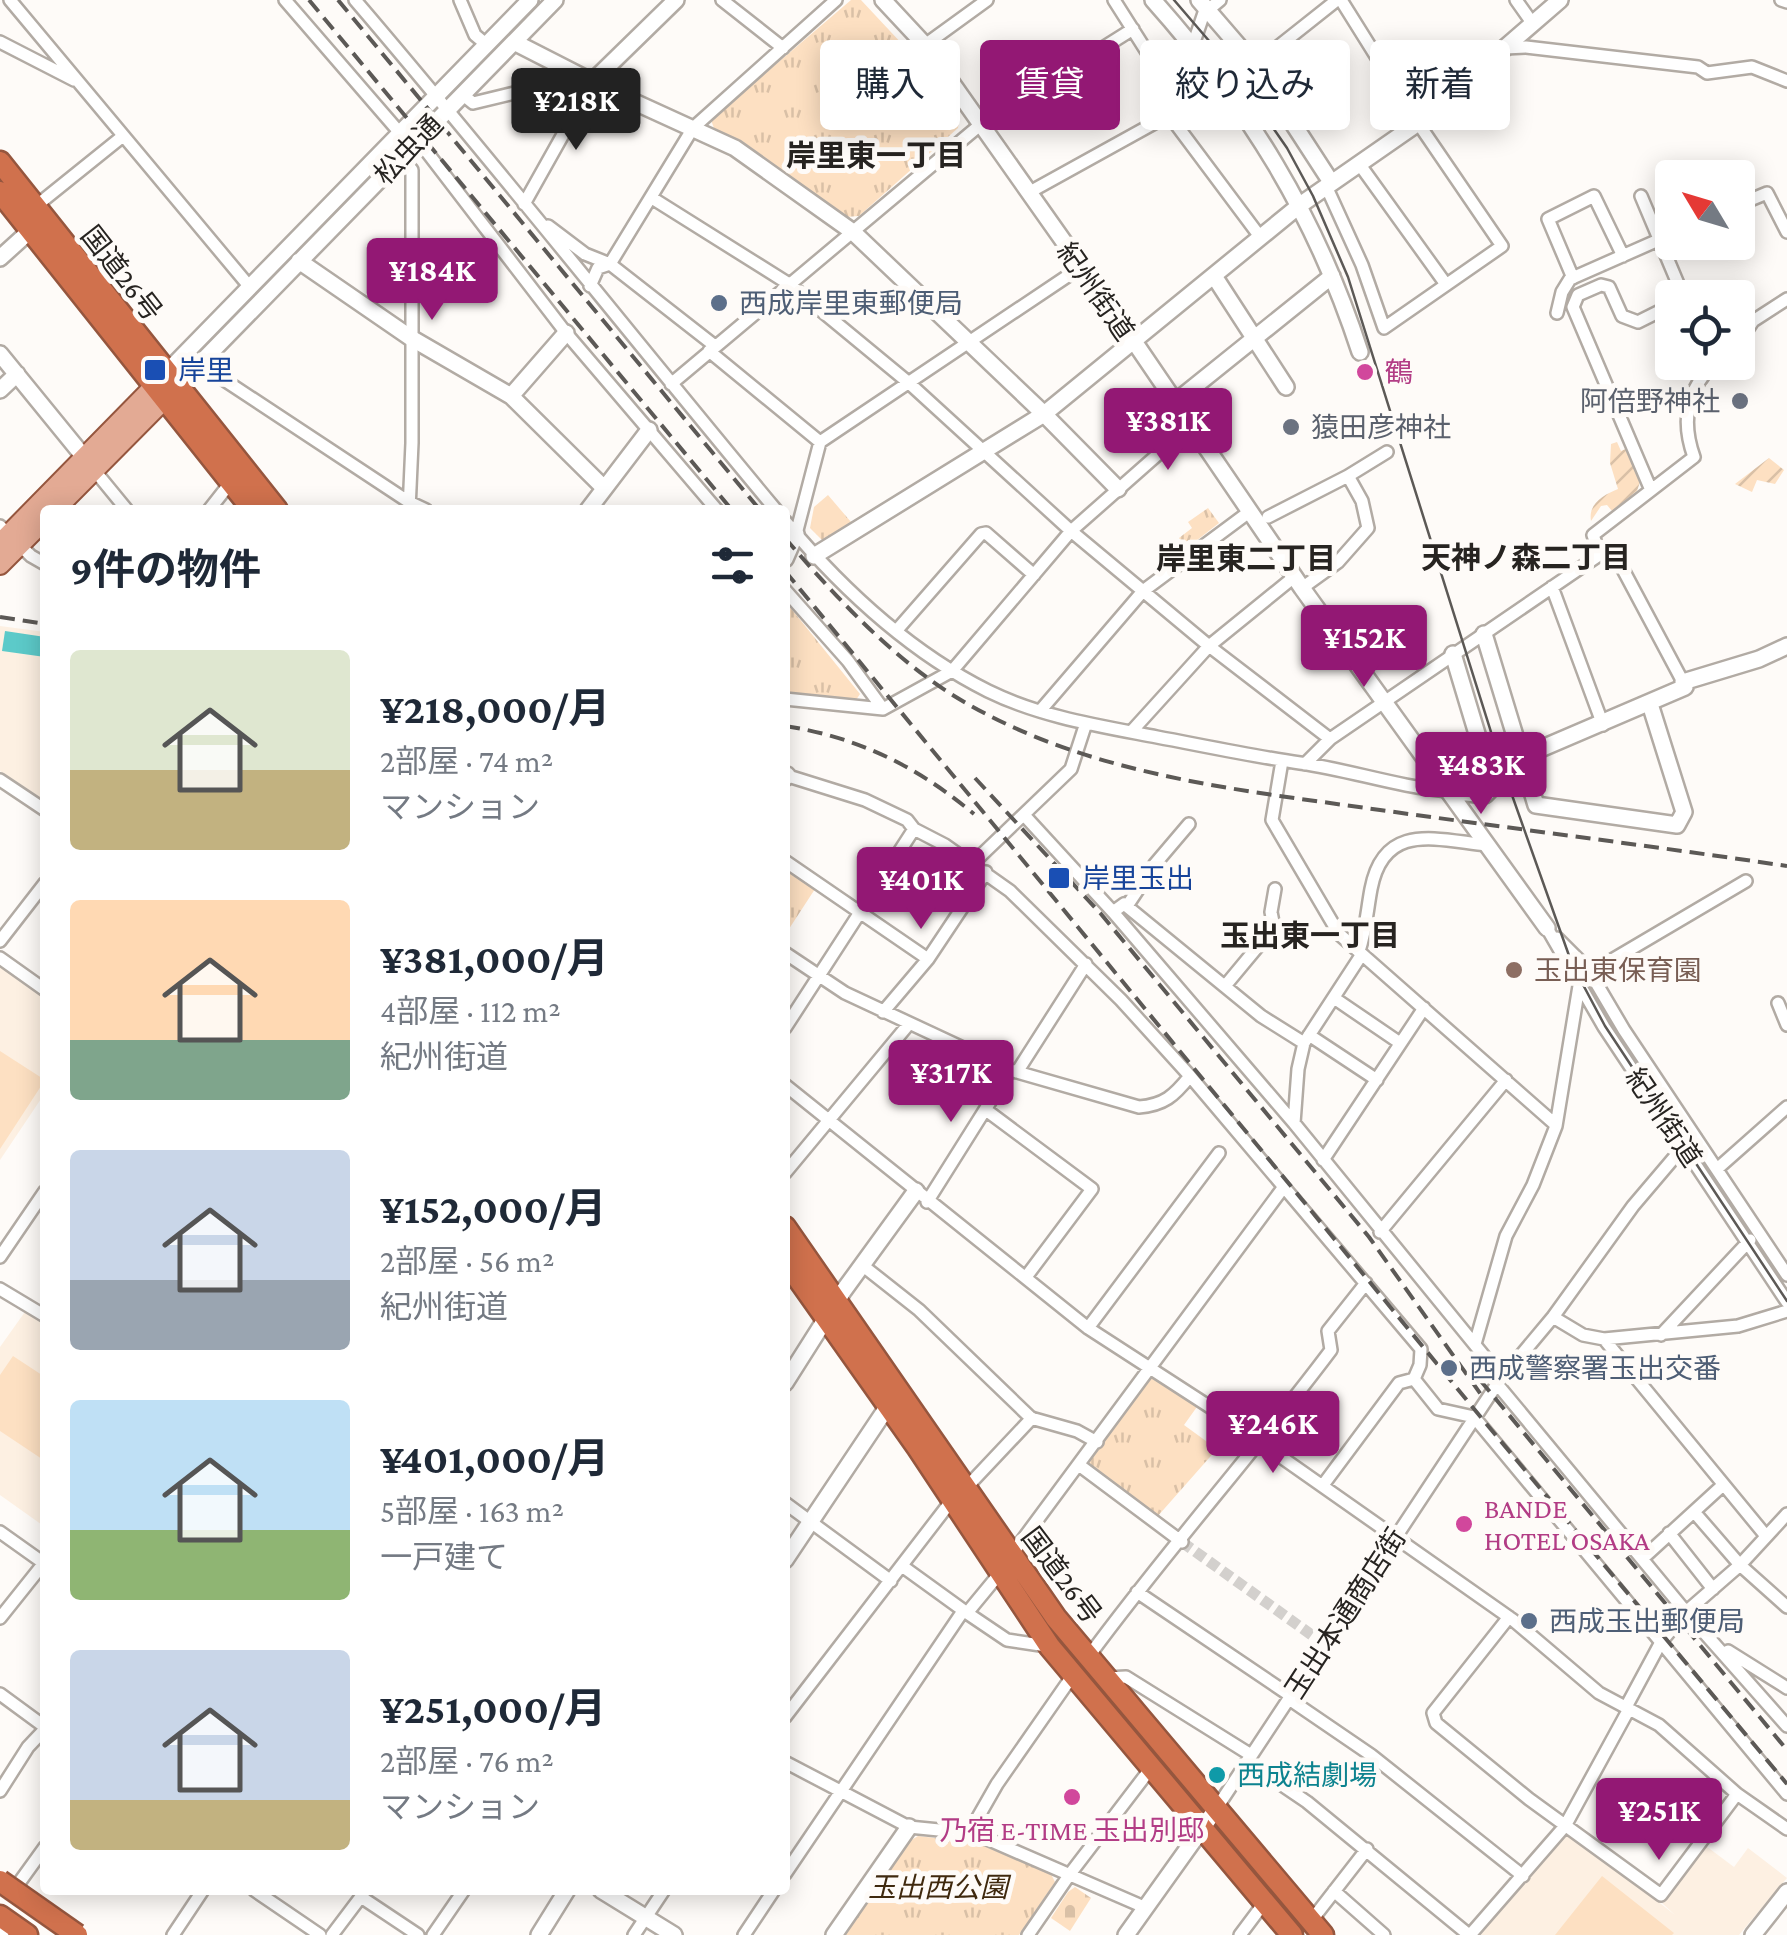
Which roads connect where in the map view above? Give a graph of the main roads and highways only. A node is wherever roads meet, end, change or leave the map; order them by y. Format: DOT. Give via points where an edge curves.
graph roads {
  1 [pos="0,162"];
  2 [pos="0,192"];
  3 [pos="166,386"];
  4 [pos="89,464"];
  5 [pos="43,505"];
  6 [pos="59,505"];
  7 [pos="249,505"];
  8 [pos="273,505"];
  9 [pos="40,508"];
  10 [pos="40,522"];
  11 [pos="7,537"];
  12 [pos="0,565"];
  13 [pos="790,1236"];
  14 [pos="790,1265"];
  15 [pos="831,1310"];
  16 [pos="959,1494"];
  17 [pos="9,1882"];
  18 [pos="0,1901"];
  19 [pos="0,1916"];
  20 [pos="1317,1928"];
  21 [pos="28,1935"];
  22 [pos="53,1935"];
  23 [pos="77,1935"];
  24 [pos="1292,1935"];
  1 -- 3 [label="highway, 国道26号"];
  2 -- 3 [label="highway, 国道26号"];
  3 -- 4 [label="main road"];
  3 -- 7 [label="highway, 国道26号"];
  3 -- 8 [label="highway, 国道26号"];
  4 -- 5 [label="main road"];
  4 -- 6 [label="main road"];
  9 -- 11 [label="main road"];
  10 -- 11 [label="main road"];
  11 -- 12 [label="main road"];
  13 -- 15 [label="highway, 国道26号"];
  14 -- 15 [label="highway, 国道26号"];
  15 -- 16 [label="highway, 国道26号"];
  15 -- 16 [label="highway, 国道26号" via="888,1406"];
  16 -- 20 [label="highway, 国道26号"];
  16 -- 24 [label="highway, 国道26号" via="1000,1573 1050,1647"];
  17 -- 23 [label="highway, bridge"];
  18 -- 22 [label="highway"];
  19 -- 21 [label="highway"];
}
